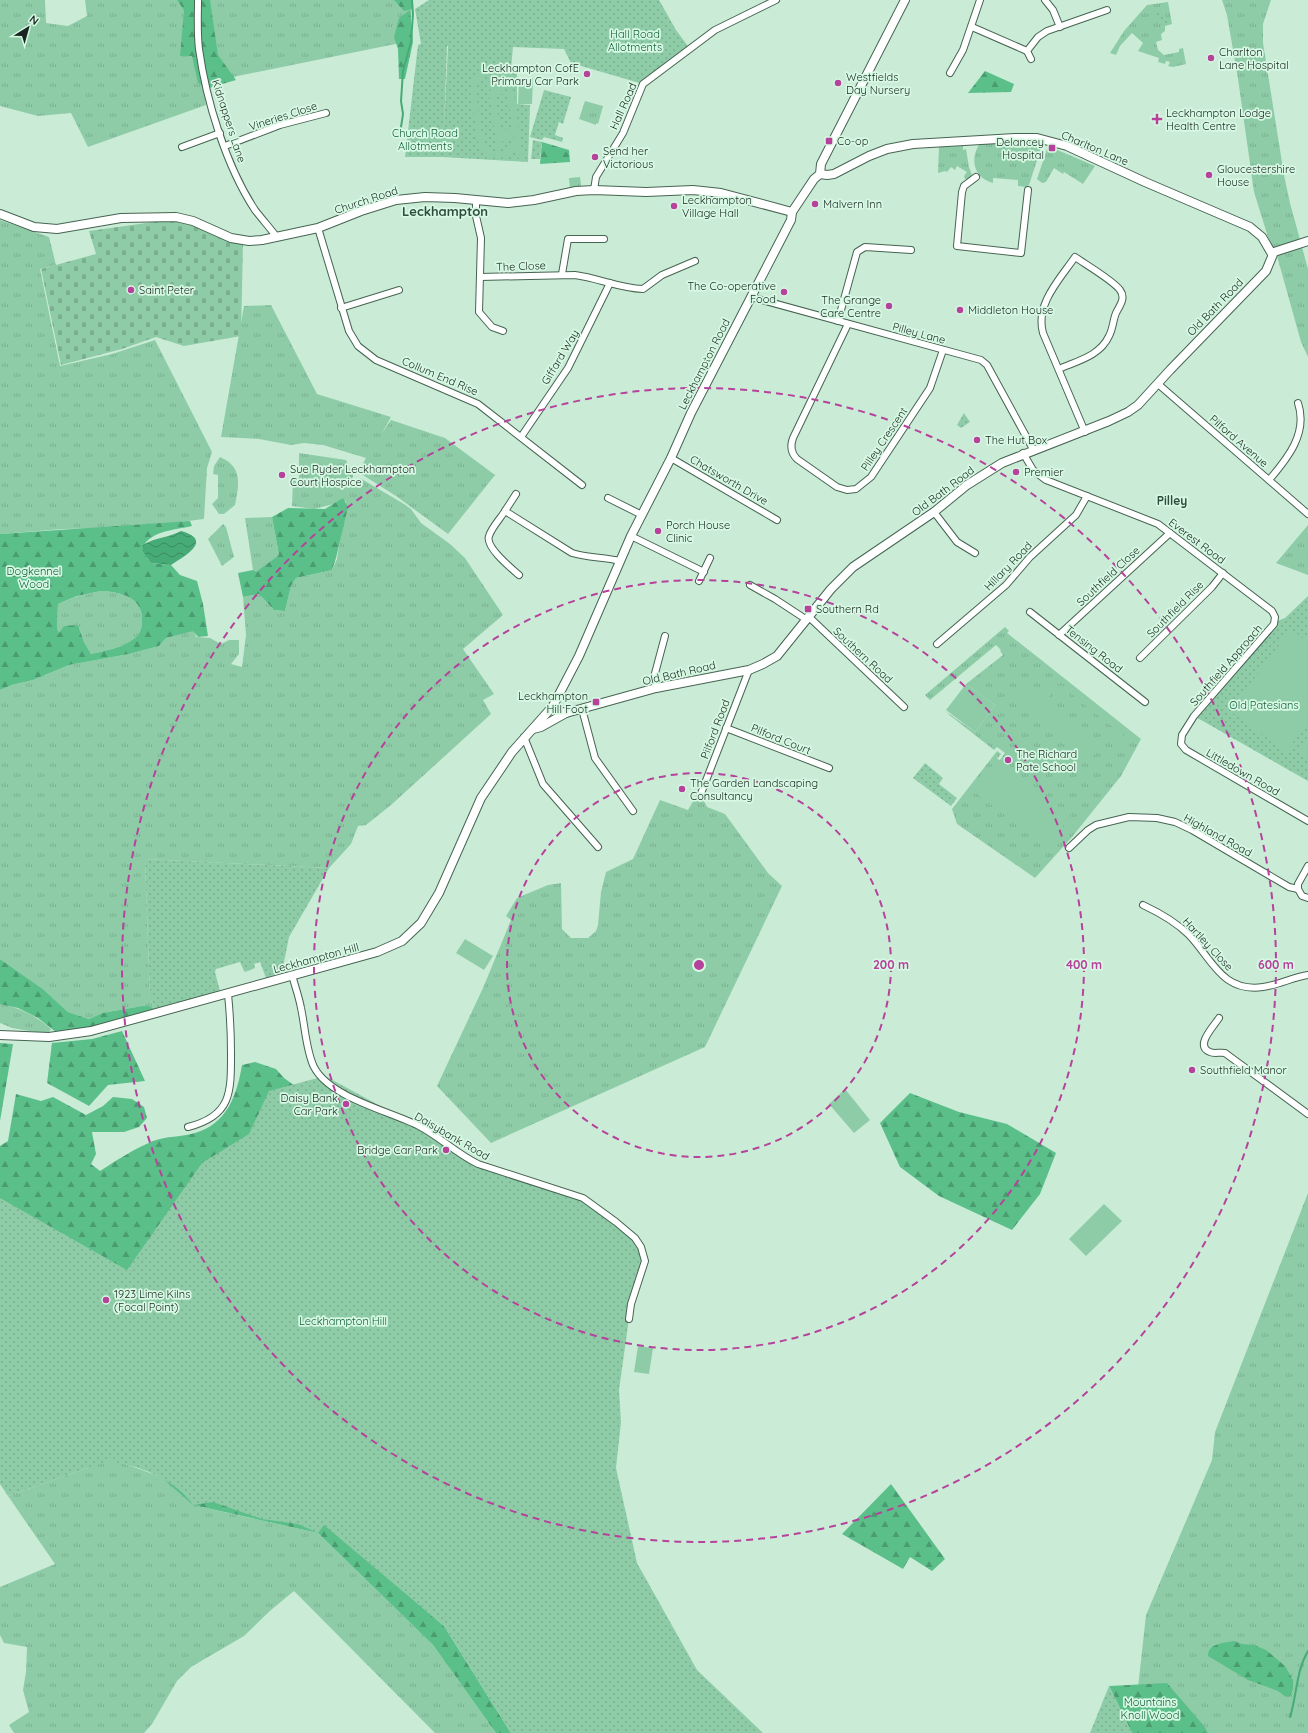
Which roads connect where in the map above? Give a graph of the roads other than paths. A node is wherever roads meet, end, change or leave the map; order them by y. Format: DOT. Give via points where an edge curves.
graph roads {
  1 [pos="198,0"];
  2 [pos="776,0"];
  3 [pos="905,0"];
  4 [pos="980,0"];
  5 [pos="1045,0"];
  6 [pos="1107,10"];
  7 [pos="972,27"];
  8 [pos="1060,27"];
  9 [pos="1027,51"];
  10 [pos="1031,59"];
  11 [pos="950,73"];
  12 [pos="326,113"];
  13 [pos="220,132"];
  14 [pos="225,146"];
  15 [pos="182,147"];
  16 [pos="820,174"];
  17 [pos="976,177"];
  18 [pos="594,190"];
  19 [pos="1028,190"];
  20 [pos="476,201"];
  21 [pos="792,212"];
  22 [pos="0,214"];
  23 [pos="318,228"];
  24 [pos="276,236"];
  25 [pos="604,239"];
  26 [pos="1308,241"];
  27 [pos="911,250"];
  28 [pos="1272,254"];
  29 [pos="695,261"];
  30 [pos="562,274"];
  31 [pos="480,277"];
  32 [pos="610,283"];
  33 [pos="399,290"];
  34 [pos="751,297"];
  35 [pos="341,308"];
  36 [pos="838,321"];
  37 [pos="848,324"];
  38 [pos="503,331"];
  39 [pos="943,350"];
  40 [pos="1059,369"];
  41 [pos="1158,384"];
  42 [pos="1298,403"];
  43 [pos="1085,432"];
  44 [pos="521,437"];
  45 [pos="1033,449"];
  46 [pos="1023,454"];
  47 [pos="671,458"];
  48 [pos="1268,480"];
  49 [pos="582,484"];
  50 [pos="516,494"];
  51 [pos="1087,496"];
  52 [pos="608,498"];
  53 [pos="505,511"];
  54 [pos="934,512"];
  55 [pos="1308,514"];
  56 [pos="642,515"];
  57 [pos="777,520"];
  58 [pos="1170,533"];
  59 [pos="631,536"];
  60 [pos="975,553"];
  61 [pos="710,558"];
  62 [pos="620,561"];
  63 [pos="704,572"];
  64 [pos="1223,573"];
  65 [pos="519,576"];
  66 [pos="699,581"];
  67 [pos="750,585"];
  68 [pos="1272,611"];
  69 [pos="1030,612"];
  70 [pos="808,619"];
  71 [pos="1059,634"];
  72 [pos="665,636"];
  73 [pos="937,644"];
  74 [pos="1140,658"];
  75 [pos="748,670"];
  76 [pos="656,688"];
  77 [pos="1145,702"];
  78 [pos="552,706"];
  79 [pos="904,707"];
  80 [pos="582,709"];
  81 [pos="566,713"];
  82 [pos="726,728"];
  83 [pos="531,730"];
  84 [pos="1184,731"];
  85 [pos="524,738"];
  86 [pos="829,768"];
  87 [pos="700,796"];
  88 [pos="633,811"];
  89 [pos="1308,821"];
  90 [pos="598,847"];
  91 [pos="1069,848"];
  92 [pos="1308,866"];
  93 [pos="1298,889"];
  94 [pos="1308,898"];
  95 [pos="1143,905"];
  96 [pos="1308,975"];
  97 [pos="292,976"];
  98 [pos="228,994"];
  99 [pos="1219,1018"];
  100 [pos="0,1035"];
  101 [pos="1308,1114"];
  102 [pos="188,1127"];
  103 [pos="629,1319"];
  1 -- 13 [label="street, Kidnappers Lane" via="200,54 206,89"];
  2 -- 18 [label="street, Hall Road" via="715,30 642,84 624,133 596,177"];
  3 -- 16 [label="street, Leckhampton Road" via="821,164"];
  4 -- 7 [label="street"];
  5 -- 8 [label="street" via="1053,10"];
  6 -- 8 [label="street"];
  7 -- 9 [label="street"];
  7 -- 11 [label="street"];
  8 -- 9 [label="street" via="1038,37"];
  9 -- 10 [label="street"];
  12 -- 14 [label="street, Vineries Close"];
  13 -- 14 [label="street, Kidnappers Lane"];
  13 -- 15 [label="street"];
  14 -- 24 [label="street, Kidnappers Lane" via="234,170 255,209"];
  16 -- 21 [label="street, Leckhampton Road"];
  16 -- 28 [label="street, Charlton Lane" via="834,174 887,149 913,144 1037,138 1067,146 1250,227 1262,237"];
  17 -- 19 [label="street" via="964,186 962,192 956,246 1021,253"];
  18 -- 20 [label="street, Church Road" via="508,203"];
  18 -- 21 [label="street, Church Road" via="708,191"];
  20 -- 23 [label="street, Church Road" via="440,197 396,200"];
  20 -- 31 [label="street, The Close" via="476,216 481,238"];
  21 -- 34 [label="street, Leckhampton Road"];
  22 -- 24 [label="street, Church Road" via="45,229 121,218 176,217 193,221 237,239 255,240"];
  23 -- 24 [label="street, Church Road"];
  23 -- 35 [label="street, Collum End Rise"];
  25 -- 30 [label="street" via="568,239"];
  26 -- 28 [label="street" via="1276,250"];
  27 -- 36 [label="street" via="865,247 857,252"];
  28 -- 41 [label="street, Old Bath Road" via="1266,271"];
  29 -- 32 [label="street, The Close" via="662,275 642,289"];
  30 -- 31 [label="street, The Close"];
  30 -- 32 [label="street, The Close" via="590,277"];
  31 -- 38 [label="street, The Close" via="479,312 492,327"];
  32 -- 44 [label="street, Giffard Way" via="568,368"];
  33 -- 35 [label="street"];
  34 -- 36 [label="street, Pilley Lane"];
  34 -- 47 [label="street, Leckhampton Road" via="691,413"];
  35 -- 44 [label="street, Collum End Rise" via="352,336 366,354 478,404"];
  36 -- 37 [label="street, Pilley Lane"];
  37 -- 39 [label="street, Pilley Lane"];
  37 -- 39 [label="street, Pilley Crescent" via="791,446 797,459 841,489 856,489 871,478 930,388"];
  39 -- 45 [label="street, Pilley Lane" via="977,358 987,365"];
  40 -- 40 [label="street" via="1043,332 1041,316 1045,301 1075,257 1119,288 1123,299 1103,346 1090,356"];
  40 -- 43 [label="street"];
  41 -- 43 [label="street, Old Bath Road" via="1143,401 1128,412"];
  41 -- 48 [label="street, Pilford Avenue"];
  42 -- 48 [label="street" via="1306,421 1304,436 1300,445"];
  43 -- 45 [label="street, Old Bath Road"];
  44 -- 49 [label="street, Collum End Rise"];
  45 -- 46 [label="street, Old Bath Road"];
  46 -- 51 [label="street, Everest Road" via="1038,475"];
  46 -- 54 [label="street, Old Bath Road" via="987,471"];
  47 -- 56 [label="street, Leckhampton Road"];
  47 -- 57 [label="street, Chatsworth Drive"];
  48 -- 55 [label="street, Pilford Avenue"];
  50 -- 53 [label="street"];
  51 -- 58 [label="street, Everest Road" via="1158,524"];
  51 -- 73 [label="street, Hillary Road" via="1076,515 1030,557 1006,585"];
  52 -- 56 [label="street"];
  53 -- 62 [label="street" via="572,553"];
  53 -- 65 [label="street" via="489,536 489,543"];
  54 -- 60 [label="street" via="958,542"];
  54 -- 70 [label="street, Old Bath Road" via="854,567 831,589"];
  56 -- 59 [label="street, Leckhampton Road"];
  58 -- 64 [label="street, Everest Road"];
  58 -- 71 [label="street, Southfield Close"];
  59 -- 62 [label="street, Leckhampton Road"];
  59 -- 63 [label="street"];
  61 -- 63 [label="street"];
  62 -- 78 [label="street, Leckhampton Road" via="579,656"];
  63 -- 66 [label="street"];
  64 -- 68 [label="street, Everest Road"];
  64 -- 74 [label="street, Southfield Rise"];
  67 -- 70 [label="street, Southern Road"];
  68 -- 84 [label="street, Southfield Approach" via="1275,617 1274,624 1194,716"];
  69 -- 71 [label="street, Tensing Road"];
  70 -- 75 [label="street, Old Bath Road" via="777,656"];
  70 -- 79 [label="street, Southern Road"];
  71 -- 77 [label="street, Tensing Road"];
  72 -- 76 [label="street" via="654,677"];
  75 -- 76 [label="street, Old Bath Road"];
  75 -- 82 [label="street, Pilford Road"];
  76 -- 80 [label="street, Old Bath Road"];
  78 -- 81 [label="street"];
  78 -- 83 [label="street, Leckhampton Road"];
  80 -- 81 [label="street, Old Bath Road"];
  80 -- 88 [label="street" via="595,758"];
  81 -- 83 [label="street, Old Bath Road"];
  82 -- 86 [label="street, Pilford Court"];
  82 -- 87 [label="street, Pilford Road"];
  83 -- 85 [label="street, Leckhampton Road"];
  84 -- 89 [label="street, Littledown Road" via="1181,741 1186,750"];
  85 -- 90 [label="street" via="543,784"];
  85 -- 97 [label="street, Leckhampton Hill" via="481,798 439,893 415,929 402,941 384,950"];
  91 -- 93 [label="street, Highland Road" via="1096,825 1129,817 1157,818 1188,828 1289,887"];
  92 -- 93 [label="street"];
  93 -- 94 [label="street, Highland Road" via="1302,896"];
  95 -- 96 [label="street, Hartley Close" via="1182,929 1218,972 1238,984 1263,987"];
  97 -- 98 [label="street, Leckhampton Hill"];
  97 -- 103 [label="street, Daisybank Road" via="314,1067 327,1082 374,1109 421,1127 478,1164 583,1198 635,1238 643,1250 645,1261 631,1304"];
  98 -- 100 [label="street, Leckhampton Hill" via="68,1036"];
  98 -- 102 [label="street" via="232,1080 229,1094 223,1107 214,1116 203,1123"];
  99 -- 101 [label="street" via="1204,1040 1206,1050 1225,1053"];
}
